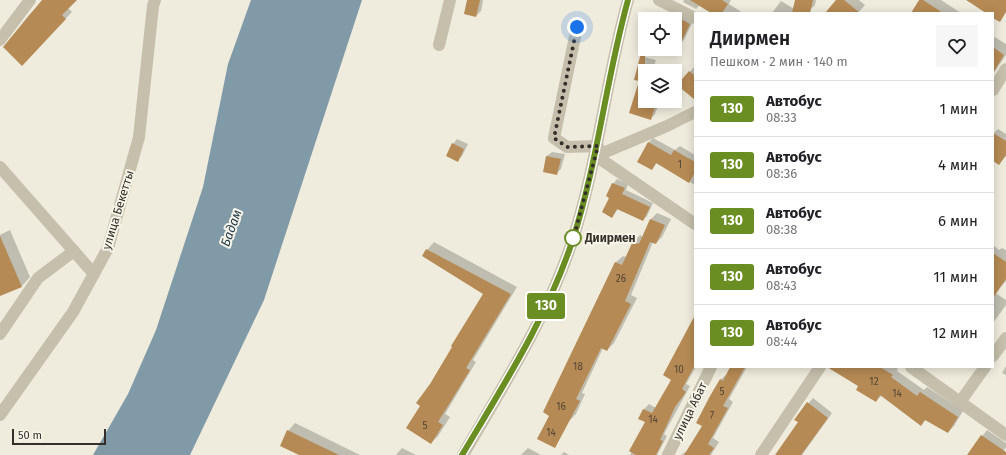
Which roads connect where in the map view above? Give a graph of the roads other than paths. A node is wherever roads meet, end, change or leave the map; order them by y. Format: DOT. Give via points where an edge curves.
graph roads {
  1 [pos="30,0"];
  2 [pos="450,0"];
  3 [pos="628,0"];
  4 [pos="659,0"];
  5 [pos="153,2"];
  6 [pos="694,18"];
  7 [pos="577,27"];
  8 [pos="0,40"];
  9 [pos="439,45"];
  10 [pos="1006,69"];
  11 [pos="994,88"];
  12 [pos="694,112"];
  13 [pos="597,151"];
  14 [pos="0,167"];
  15 [pos="694,223"];
  16 [pos="74,251"];
  17 [pos="94,274"];
  18 [pos="0,334"];
  19 [pos="1006,338"];
  20 [pos="994,355"];
  21 [pos="711,368"];
  22 [pos="819,368"];
  23 [pos="912,368"];
  24 [pos="984,368"];
  25 [pos="960,402"];
  26 [pos="0,415"];
  27 [pos="1006,435"];
  28 [pos="462,455"];
  29 [pos="668,455"];
  30 [pos="761,455"];
  1 -- 8 [label="street"];
  2 -- 9 [label="street"];
  3 -- 13 [label="street"];
  4 -- 6 [label="street"];
  5 -- 17 [label="street, улица Бекетты" via="139,137 108,248"];
  7 -- 13 [label="street" via="554,138 567,147"];
  10 -- 11 [label="street"];
  12 -- 13 [label="street" via="667,126"];
  13 -- 15 [label="street"];
  13 -- 28 [label="street" via="573,240 554,289 524,349"];
  14 -- 16 [label="street"];
  16 -- 17 [label="street"];
  16 -- 18 [label="street" via="38,278"];
  17 -- 26 [label="street, улица Бекетты" via="73,312"];
  19 -- 20 [label="street"];
  21 -- 29 [label="street, улица Абат"];
  22 -- 30 [label="street"];
  23 -- 25 [label="street"];
  24 -- 25 [label="street"];
  25 -- 27 [label="street"];
}
